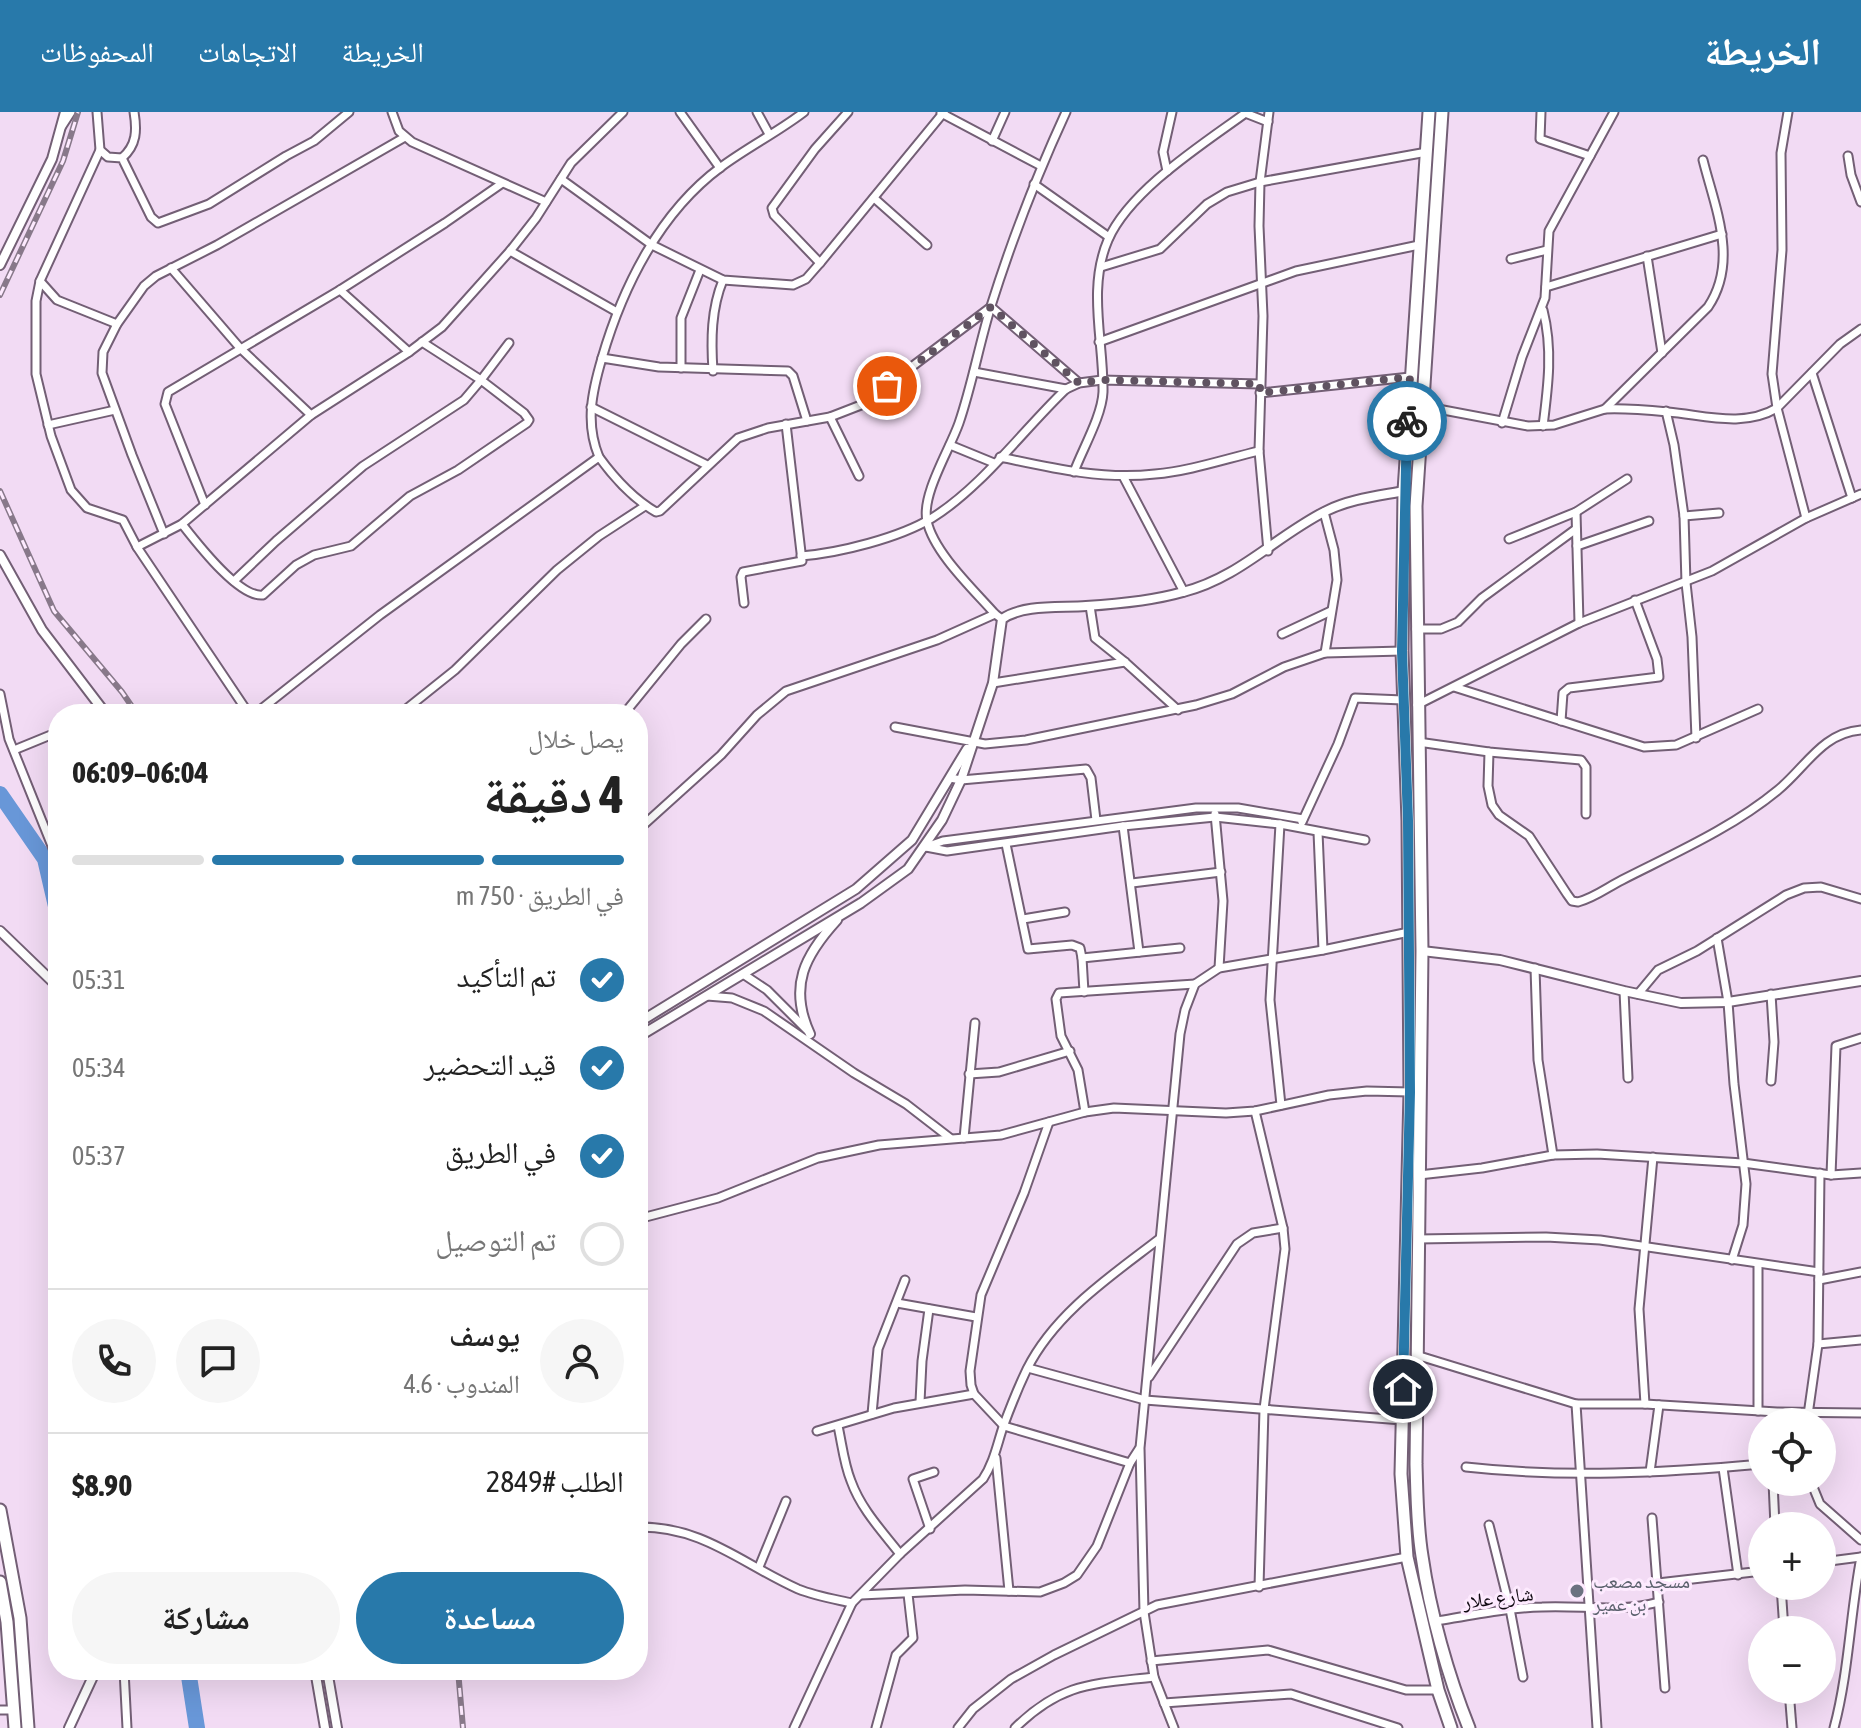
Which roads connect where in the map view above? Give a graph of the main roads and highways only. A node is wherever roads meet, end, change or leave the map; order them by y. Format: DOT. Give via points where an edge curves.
graph roads {
  1 [pos="1429,112"];
  2 [pos="1442,112"];
  3 [pos="1422,206"];
  4 [pos="1435,206"];
  5 [pos="1421,220"];
  6 [pos="1434,220"];
  7 [pos="1412,1296"];
  8 [pos="1411,1330"];
  9 [pos="0,1510"];
  10 [pos="0,1582"];
  11 [pos="15,1728"];
  12 [pos="28,1728"];
  13 [pos="1451,1728"];
  14 [pos="1469,1728"];
  1 -- 3 [label="main road"];
  2 -- 4 [label="main road"];
  3 -- 4 [label="main road"];
  3 -- 5 [label="main road"];
  4 -- 6 [label="main road"];
  5 -- 6 [label="main road"];
  5 -- 7 [label="main road" via="1404,491 1402,651"];
  6 -- 7 [label="main road" via="1416,506 1422,951 1418,1239"];
  7 -- 8 [label="main road"];
  8 -- 13 [label="main road" via="1401,1474 1407,1557"];
  8 -- 14 [label="main road" via="1421,1546"];
  9 -- 12 [label="main road" via="20,1618"];
  10 -- 11 [label="main road"];
}
